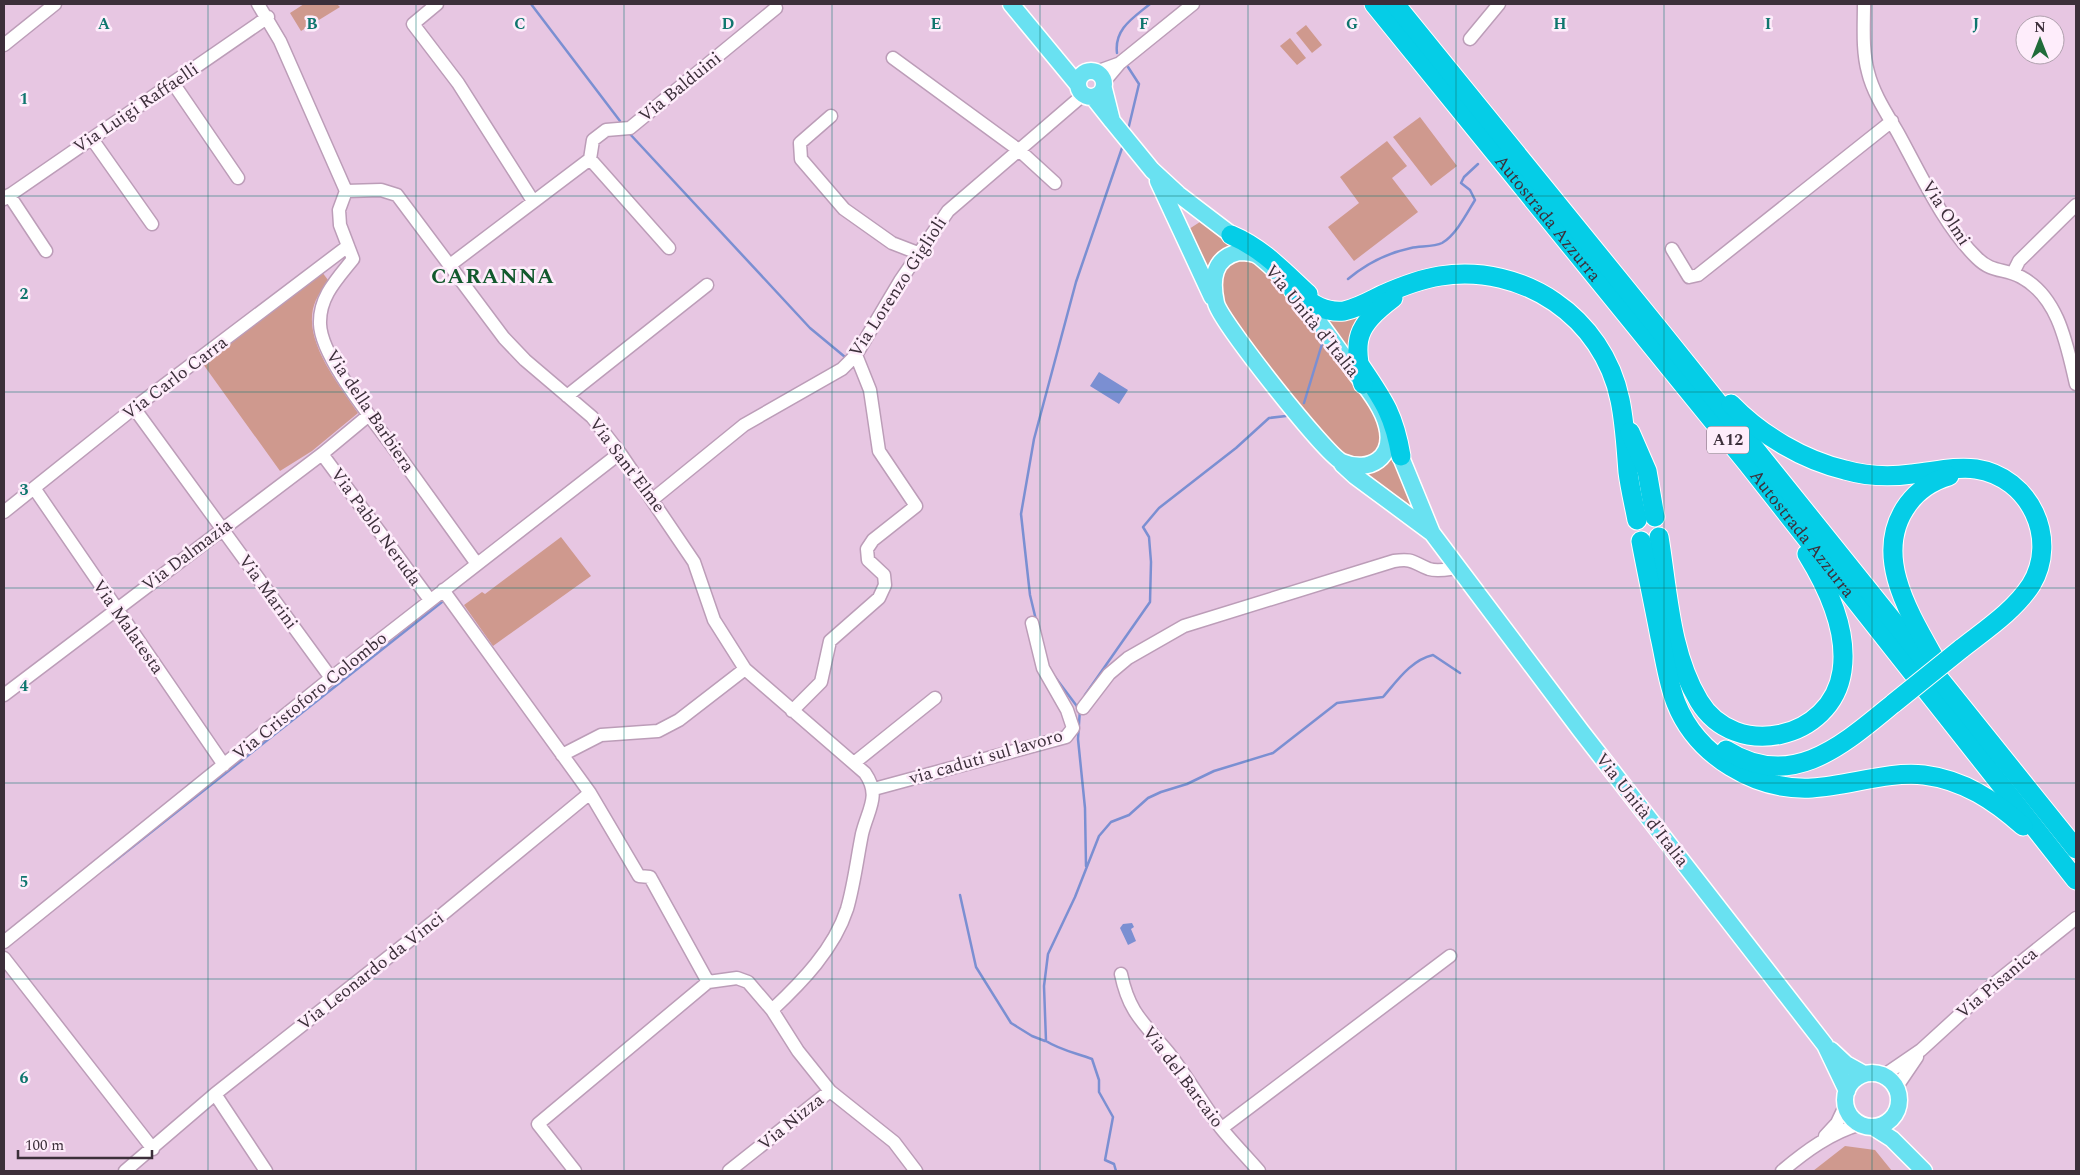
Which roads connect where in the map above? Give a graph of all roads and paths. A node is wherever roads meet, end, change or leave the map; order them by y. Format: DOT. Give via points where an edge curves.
graph roads {
  1 [pos="56,4"];
  2 [pos="258,4"];
  3 [pos="437,4"];
  4 [pos="1011,4"];
  5 [pos="1193,4"];
  6 [pos="1374,4"];
  7 [pos="1394,4"];
  8 [pos="1499,4"];
  9 [pos="1864,4"];
  10 [pos="776,8"];
  11 [pos="268,17"];
  12 [pos="1470,39"];
  13 [pos="4,44"];
  14 [pos="894,58"];
  15 [pos="173,83"];
  16 [pos="1092,85"];
  17 [pos="831,116"];
  18 [pos="1892,121"];
  19 [pos="92,139"];
  20 [pos="1020,151"];
  21 [pos="590,159"];
  22 [pos="1152,170"];
  23 [pos="238,178"];
  24 [pos="1055,183"];
  25 [pos="346,191"];
  26 [pos="6,197"];
  27 [pos="533,202"];
  28 [pos="2076,205"];
  29 [pos="152,224"];
  30 [pos="1231,235"];
  31 [pos="348,246"];
  32 [pos="669,248"];
  33 [pos="1672,249"];
  34 [pos="46,251"];
  35 [pos="918,253"];
  36 [pos="1259,256"];
  37 [pos="450,265"];
  38 [pos="2013,273"];
  39 [pos="707,284"];
  40 [pos="1407,286"];
  41 [pos="1293,290"];
  42 [pos="1216,304"];
  43 [pos="1662,333"];
  44 [pos="856,355"];
  45 [pos="1358,362"];
  46 [pos="1363,384"];
  47 [pos="2076,384"];
  48 [pos="567,396"];
  49 [pos="134,408"];
  50 [pos="369,415"];
  51 [pos="1388,427"];
  52 [pos="620,453"];
  53 [pos="322,454"];
  54 [pos="1400,456"];
  55 [pos="1339,461"];
  56 [pos="1747,463"];
  57 [pos="34,488"];
  58 [pos="653,499"];
  59 [pos="4,512"];
  60 [pos="1646,518"];
  61 [pos="222,529"];
  62 [pos="1432,533"];
  63 [pos="1659,537"];
  64 [pos="1640,541"];
  65 [pos="477,564"];
  66 [pos="1458,568"];
  67 [pos="443,590"];
  68 [pos="430,600"];
  69 [pos="116,609"];
  70 [pos="1032,624"];
  71 [pos="1960,647"];
  72 [pos="1673,666"];
  73 [pos="745,669"];
  74 [pos="331,678"];
  75 [pos="4,695"];
  76 [pos="935,698"];
  77 [pos="1084,708"];
  78 [pos="792,711"];
  79 [pos="1965,712"];
  80 [pos="562,755"];
  81 [pos="854,763"];
  82 [pos="224,765"];
  83 [pos="873,786"];
  84 [pos="590,793"];
  85 [pos="2076,849"];
  86 [pos="2062,863"];
  87 [pos="2076,880"];
  88 [pos="2072,922"];
  89 [pos="4,942"];
  90 [pos="1450,956"];
  91 [pos="4,958"];
  92 [pos="1121,974"];
  93 [pos="708,982"];
  94 [pos="772,1010"];
  95 [pos="1825,1045"];
  96 [pos="1921,1050"];
  97 [pos="1864,1074"];
  98 [pos="1883,1076"];
  99 [pos="1896,1088"];
  100 [pos="830,1091"];
  101 [pos="215,1094"];
  102 [pos="1846,1097"];
  103 [pos="1895,1114"];
  104 [pos="1867,1125"];
  105 [pos="1222,1128"];
  106 [pos="1820,1142"];
  107 [pos="153,1149"];
  108 [pos="1922,1168"];
  109 [pos="125,1171"];
  110 [pos="266,1171"];
  111 [pos="575,1171"];
  112 [pos="729,1171"];
  113 [pos="916,1171"];
  114 [pos="1259,1171"];
  115 [pos="1782,1171"];
  1 -- 13 [label="street"];
  2 -- 11 [label="street"];
  3 -- 27 [label="street" via="413,24 458,83"];
  4 -- 16 [label="main road" via="1051,52"];
  5 -- 16 [label="street, Via Lorenzo Giglioli"];
  6 -- 56 [label="highway, Autostrada Azzurra / A12"];
  7 -- 43 [label="highway, Autostrada Azzurra / A12"];
  8 -- 12 [label="street"];
  9 -- 18 [label="street, Via Olmi" via="1868,72"];
  10 -- 21 [label="street, Via Balduini" via="630,128 606,130 593,140"];
  11 -- 15 [label="street, Via Luigi Raffaelli"];
  11 -- 25 [label="street"];
  14 -- 20 [label="street"];
  15 -- 19 [label="street, Via Luigi Raffaelli"];
  15 -- 23 [label="street"];
  16 -- 20 [label="street, Via Lorenzo Giglioli"];
  16 -- 22 [label="main road" via="1112,121"];
  17 -- 35 [label="street" via="800,143 801,158 844,209 892,243"];
  18 -- 33 [label="street" via="1698,275 1689,276"];
  18 -- 38 [label="street, Via Olmi" via="1952,226 1975,256 1985,266"];
  19 -- 26 [label="street, Via Luigi Raffaelli"];
  19 -- 29 [label="street"];
  20 -- 24 [label="street"];
  20 -- 35 [label="street, Via Lorenzo Giglioli" via="948,212"];
  21 -- 27 [label="street"];
  21 -- 32 [label="street"];
  22 -- 30 [label="main road"];
  22 -- 42 [label="main road"];
  25 -- 31 [label="street, Via della Barbiera" via="339,210 340,225"];
  25 -- 37 [label="street, Via Sant'Elme" via="381,190 397,195"];
  26 -- 34 [label="street"];
  27 -- 37 [label="street"];
  28 -- 38 [label="street" via="2019,261"];
  30 -- 36 [label="main road"];
  30 -- 40 [label="highway" via="1256,247 1308,294 1324,304 1352,303 1380,290"];
  31 -- 49 [label="street, Via Carlo Carra"];
  31 -- 50 [label="street, Via della Barbiera" via="353,259 325,296 320,325 327,350"];
  35 -- 44 [label="street, Via Lorenzo Giglioli"];
  36 -- 41 [label="main road, Via Unità d'Italia"];
  36 -- 42 [label="main road, Via Unità d'Italia" via="1239,252 1223,258 1214,272"];
  37 -- 48 [label="street, Via Sant'Elme" via="504,338"];
  38 -- 47 [label="street, Via Olmi" via="2028,280 2055,313"];
  39 -- 48 [label="street"];
  40 -- 41 [label="highway" via="1353,309 1333,312 1319,308"];
  40 -- 45 [label="highway" via="1365,323 1357,339"];
  40 -- 60 [label="highway" via="1438,276 1482,274 1513,280 1566,309 1598,344 1612,372 1623,414 1647,471"];
  41 -- 46 [label="main road, Via Unità d'Italia"];
  42 -- 55 [label="main road, Via Unità d'Italia" via="1271,382"];
  43 -- 71 [label="highway" via="1734,408 1763,432 1802,455 1845,470 1884,475 1976,469 2002,478 2022,493 2037,516 2041,529 2038,570 2019,600"];
  43 -- 79 [label="highway, Autostrada Azzurra / A12"];
  44 -- 58 [label="street, Via Lorenzo Giglioli" via="842,369 744,425"];
  44 -- 78 [label="street" via="870,390 879,451 916,506 873,540 867,549 868,560 884,575 885,585 879,598 830,641 822,682"];
  45 -- 46 [label="highway"];
  45 -- 54 [label="highway" via="1396,426"];
  46 -- 51 [label="main road, Via Unità d'Italia"];
  48 -- 52 [label="street, Via Sant'Elme" via="592,417"];
  49 -- 57 [label="street, Via Carlo Carra"];
  49 -- 61 [label="street, Via Marini"];
  50 -- 53 [label="street, Via Dalmazia"];
  50 -- 65 [label="street, Via della Barbiera"];
  51 -- 54 [label="main road, Via Unità d'Italia"];
  51 -- 55 [label="main road" via="1386,450 1376,462 1359,467"];
  52 -- 58 [label="street, Via Sant'Elme"];
  52 -- 65 [label="street, Via Cristoforo Colombo"];
  53 -- 61 [label="street, Via Dalmazia"];
  53 -- 68 [label="street, Via Pablo Neruda"];
  54 -- 62 [label="main road, Via Unità d'Italia"];
  55 -- 62 [label="main road, Via Unità d'Italia"];
  56 -- 72 [label="highway" via="1812,562 1834,606 1843,656 1840,684 1826,707 1805,725 1782,736 1757,738 1724,726 1706,712"];
  56 -- 86 [label="highway, Autostrada Azzurra / A12"];
  57 -- 59 [label="street, Via Carlo Carra"];
  57 -- 69 [label="street, Via Malatesta"];
  58 -- 73 [label="street, Via Sant'Elme" via="694,562 714,620"];
  61 -- 69 [label="street, Via Dalmazia"];
  61 -- 74 [label="street, Via Marini"];
  62 -- 66 [label="main road, Via Unità d'Italia"];
  63 -- 72 [label="highway"];
  64 -- 72 [label="highway"];
  65 -- 67 [label="street, Via Cristoforo Colombo"];
  66 -- 77 [label="street" via="1438,570 1415,561 1394,561 1184,626 1128,658 1109,674"];
  66 -- 95 [label="main road, Via Unità d'Italia"];
  67 -- 68 [label="street, Via Cristoforo Colombo"];
  67 -- 80 [label="street"];
  68 -- 74 [label="street, Via Cristoforo Colombo"];
  69 -- 75 [label="street, Via Dalmazia"];
  69 -- 82 [label="street, Via Malatesta"];
  70 -- 83 [label="street, via caduti sul lavoro" via="1043,668 1067,710 1073,728 1066,737"];
  71 -- 72 [label="highway, bridge" via="1851,738 1800,764 1775,767 1730,753 1699,728 1682,704"];
  71 -- 79 [label="highway" via="2025,585 2035,562 2037,544 2034,524 2019,498 1994,480 1965,474 1936,480 1913,497 1897,525 1894,548 1896,577 1910,615"];
  72 -- 86 [label="highway" via="1675,702 1687,723 1719,759 1745,774 1770,784 1796,788 1911,774 1950,780 1995,804"];
  73 -- 78 [label="street, Via Sant'Elme"];
  73 -- 80 [label="street" via="679,720 658,731 601,735"];
  74 -- 82 [label="street, Via Cristoforo Colombo"];
  76 -- 81 [label="street"];
  78 -- 81 [label="street, Via Sant'Elme"];
  79 -- 85 [label="highway, Autostrada Azzurra / A12"];
  80 -- 84 [label="street"];
  81 -- 83 [label="street, Via Sant'Elme"];
  82 -- 89 [label="street, Via Cristoforo Colombo"];
  83 -- 94 [label="street" via="846,911 810,973"];
  84 -- 93 [label="street" via="639,876 650,876"];
  84 -- 101 [label="street, Via Leonardo da Vinci"];
  86 -- 87 [label="highway, Autostrada Azzurra / A12"];
  88 -- 96 [label="street, Via Pisanica" via="1990,987"];
  90 -- 105 [label="street"];
  91 -- 107 [label="street"];
  92 -- 105 [label="street, Via del Barcaio" via="1136,1014"];
  93 -- 94 [label="street" via="737,978 748,982"];
  93 -- 111 [label="street" via="538,1124"];
  94 -- 100 [label="street" via="798,1051"];
  95 -- 97 [label="main road" via="1846,1064"];
  95 -- 102 [label="main road, Via Unità d'Italia"];
  96 -- 98 [label="street, Via Pisanica"];
  96 -- 99 [label="street, Via Pisanica"];
  97 -- 98 [label="main road"];
  97 -- 102 [label="main road" via="1856,1079"];
  98 -- 99 [label="main road"];
  99 -- 103 [label="main road" via="1899,1101"];
  100 -- 112 [label="street, Via Nizza"];
  100 -- 113 [label="street" via="894,1142"];
  101 -- 107 [label="street, Via Leonardo da Vinci"];
  101 -- 110 [label="street"];
  102 -- 104 [label="main road" via="1848,1112"];
  102 -- 106 [label="street" via="1837,1123"];
  103 -- 104 [label="main road" via="1888,1122"];
  103 -- 108 [label="main road" via="1902,1135"];
  104 -- 106 [label="street" via="1848,1128"];
  104 -- 108 [label="main road" via="1892,1138"];
  105 -- 114 [label="street, Via del Barcaio"];
  106 -- 115 [label="street"];
  107 -- 109 [label="street, Via Leonardo da Vinci"];
}
